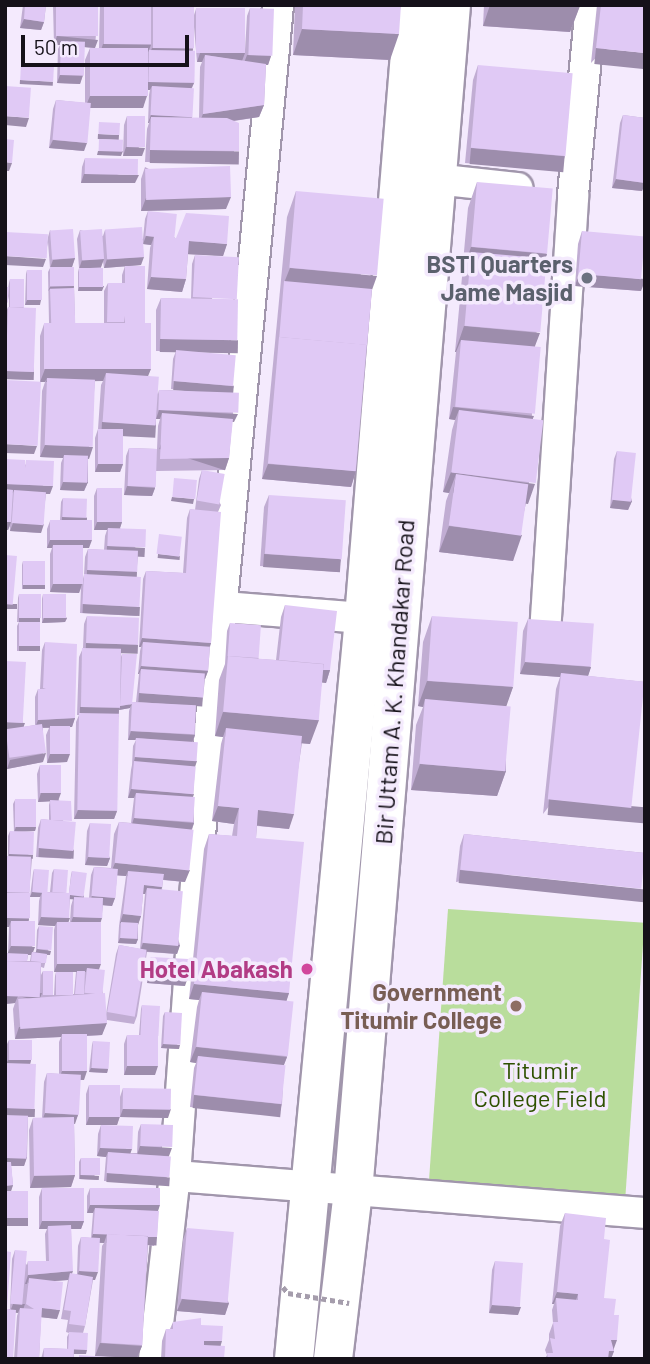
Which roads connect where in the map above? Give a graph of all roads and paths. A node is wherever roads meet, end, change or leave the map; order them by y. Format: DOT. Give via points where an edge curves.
graph roads {
  1 [pos="278,5"];
  2 [pos="414,5"];
  3 [pos="451,5"];
  4 [pos="591,5"];
  5 [pos="435,179"];
  6 [pos="573,195"];
  7 [pos="223,607"];
  8 [pos="364,618"];
  9 [pos="545,633"];
  10 [pos="175,1177"];
  11 [pos="312,1188"];
  12 [pos="353,1192"];
  13 [pos="645,1213"];
  14 [pos="283,1287"];
  15 [pos="349,1303"];
  16 [pos="154,1359"];
  17 [pos="294,1359"];
  18 [pos="333,1359"];
  1 -- 7 [label="street"];
  2 -- 8 [label="main road, Bir Uttam A. K. Khandakar Road"];
  3 -- 5 [label="main road, Bir Uttam A. K. Khandakar Road"];
  4 -- 6 [label="street"];
  5 -- 6 [label="street"];
  5 -- 12 [label="main road, Bir Uttam A. K. Khandakar Road"];
  6 -- 9 [label="street"];
  7 -- 8 [label="street"];
  7 -- 10 [label="street" via="197,867"];
  8 -- 11 [label="main road, Bir Uttam A. K. Khandakar Road"];
  10 -- 11 [label="street"];
  10 -- 16 [label="street"];
  11 -- 12 [label="street"];
  11 -- 17 [label="main road, Bir Uttam A. K. Khandakar Road"];
  12 -- 13 [label="street"];
  12 -- 18 [label="main road, Bir Uttam A. K. Khandakar Road"];
  14 -- 15 [label="path, bridge" via="288,1293"];
}
